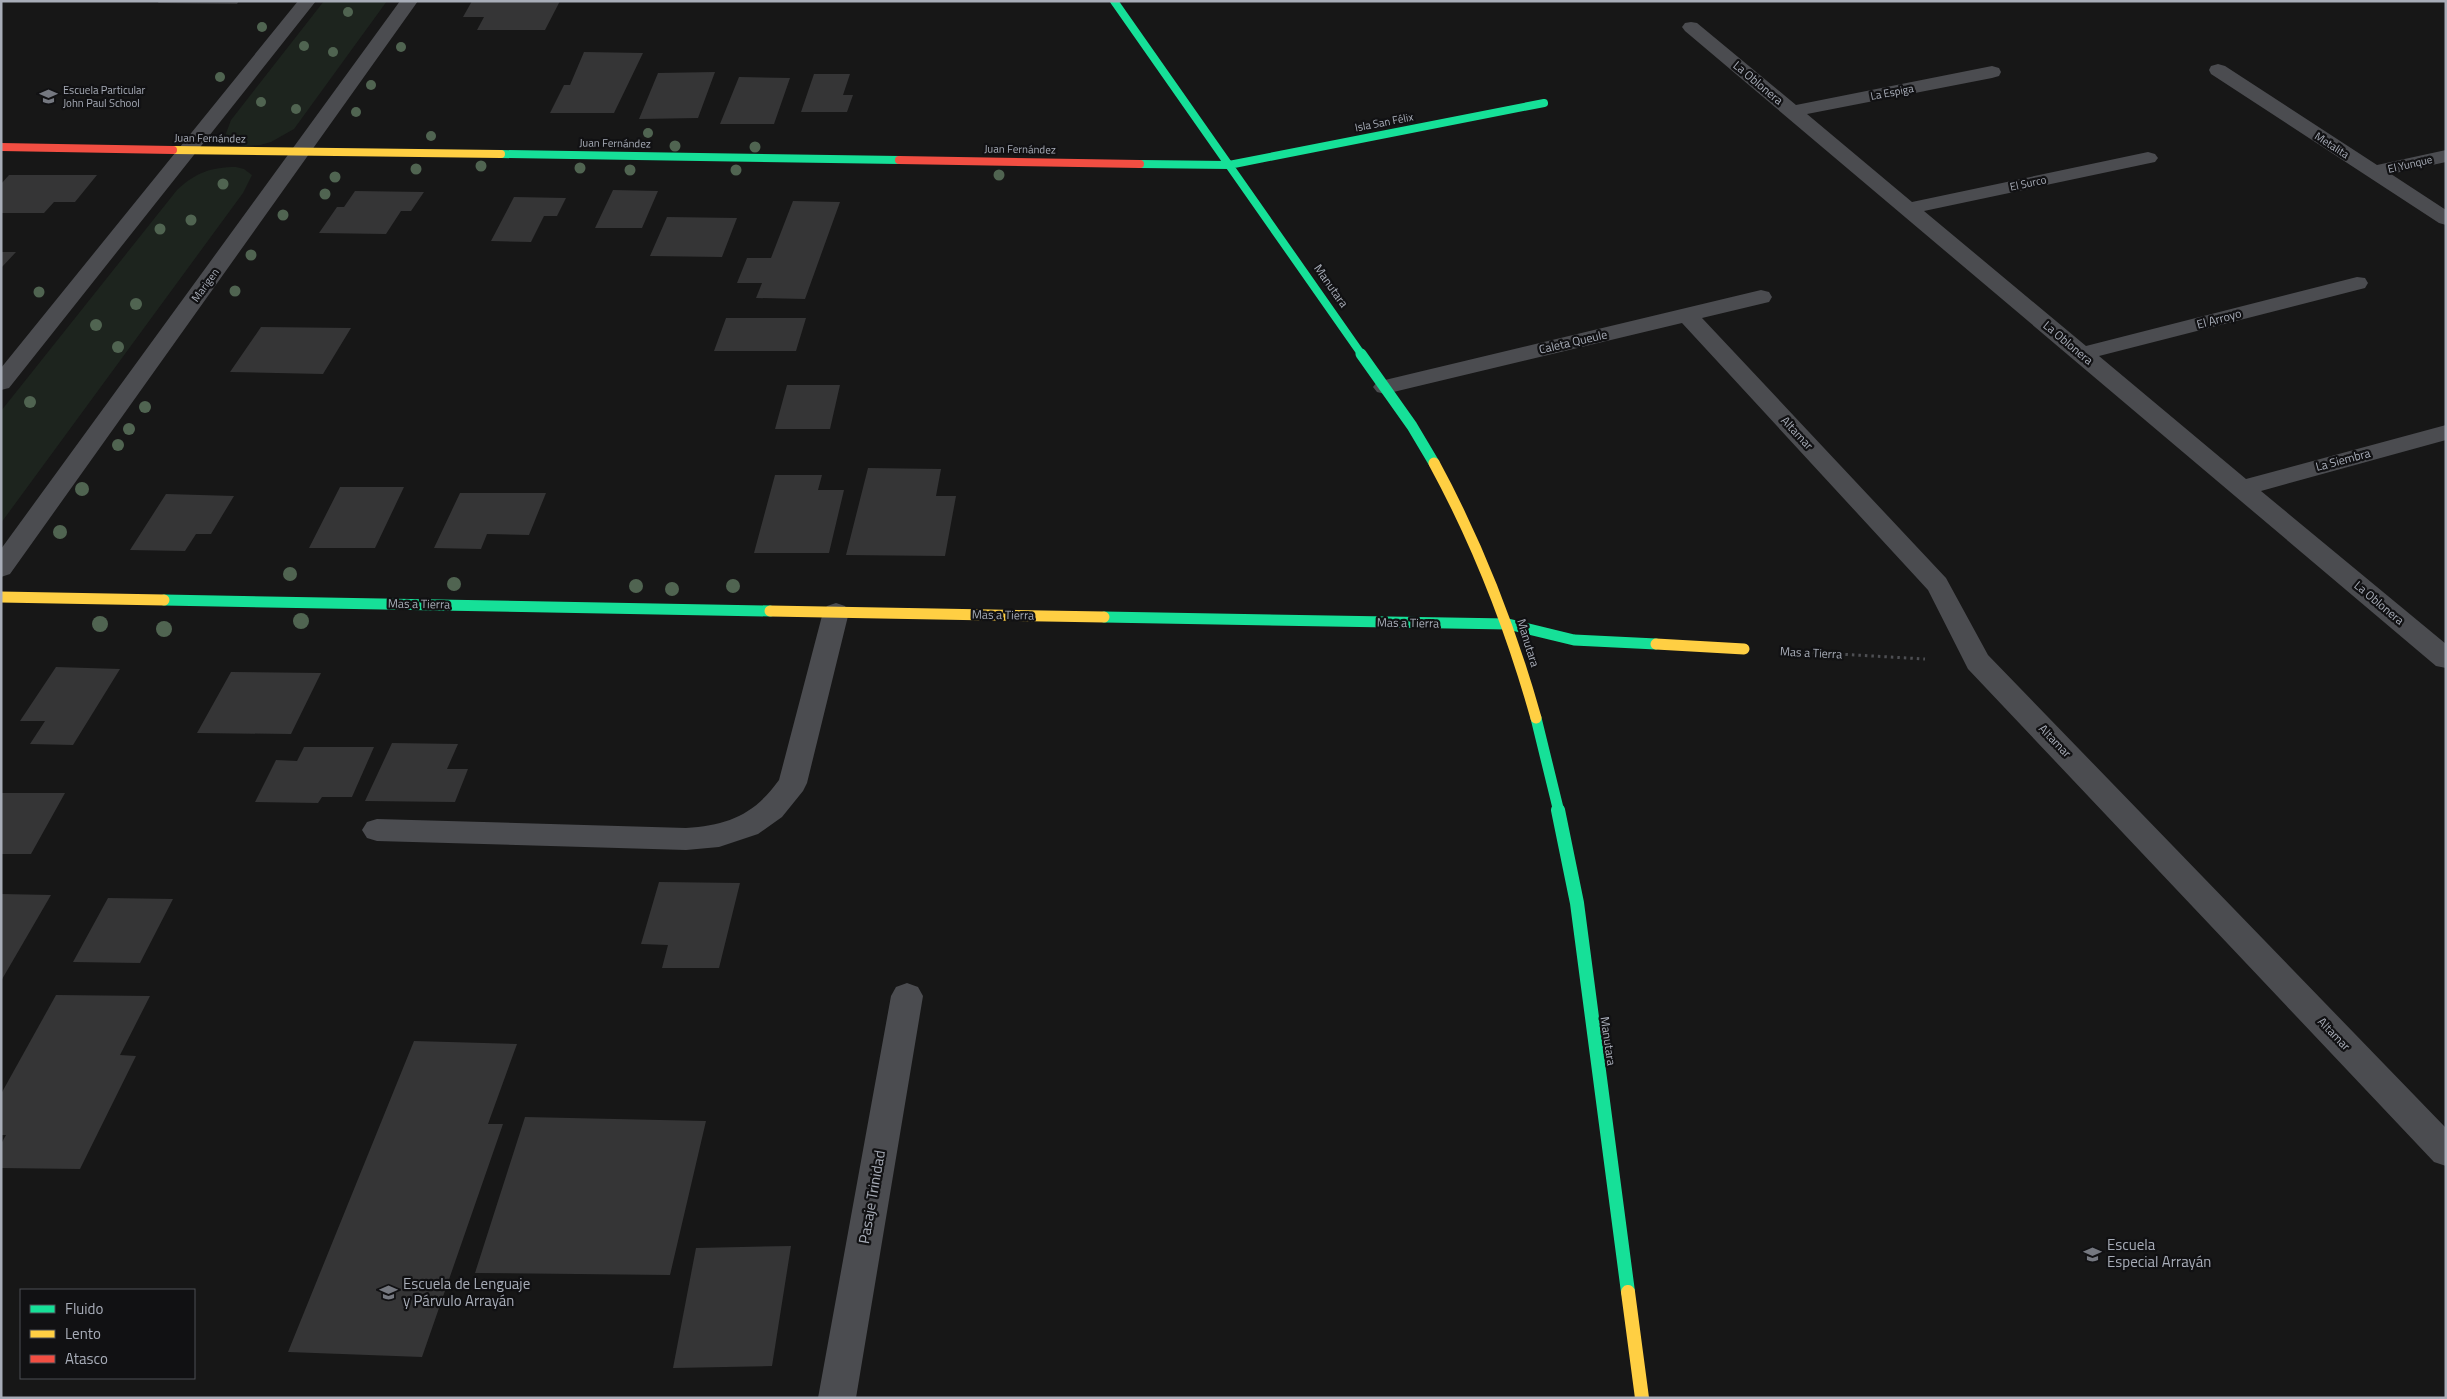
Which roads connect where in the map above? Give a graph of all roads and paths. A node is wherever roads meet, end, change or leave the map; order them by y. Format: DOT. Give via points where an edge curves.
graph roads {
  1 [pos="307,1"];
  2 [pos="409,1"];
  3 [pos="1114,1"];
  4 [pos="1691,27"];
  5 [pos="2218,70"];
  6 [pos="1992,72"];
  7 [pos="1544,103"];
  8 [pos="1791,112"];
  9 [pos="1,147"];
  10 [pos="188,150"];
  11 [pos="301,151"];
  12 [pos="2446,156"];
  13 [pos="2148,158"];
  14 [pos="1229,165"];
  15 [pos="2374,172"];
  16 [pos="1907,208"];
  17 [pos="2446,219"];
  18 [pos="2357,283"];
  19 [pos="1761,297"];
  20 [pos="1687,315"];
  21 [pos="2081,354"];
  22 [pos="1,383"];
  23 [pos="1385,387"];
  24 [pos="2446,432"];
  25 [pos="2241,488"];
  26 [pos="1,568"];
  27 [pos="1,597"];
  28 [pos="836,612"];
  29 [pos="1508,624"];
  30 [pos="1744,649"];
  31 [pos="2446,659"];
  32 [pos="1978,662"];
  33 [pos="377,830"];
  34 [pos="907,996"];
  35 [pos="2446,1150"];
  36 [pos="837,1398"];
  37 [pos="1642,1398"];
  1 -- 10 [label="street"];
  2 -- 11 [label="street, Marigen"];
  3 -- 14 [label="street, Manutara"];
  4 -- 8 [label="street, La Oblonera"];
  5 -- 15 [label="street, Metalita"];
  6 -- 8 [label="street, La Espiga"];
  7 -- 14 [label="street, Isla San Félix"];
  8 -- 16 [label="street, La Oblonera"];
  9 -- 10 [label="street, Juan Fernández"];
  10 -- 11 [label="street, Juan Fernández"];
  10 -- 22 [label="street"];
  11 -- 14 [label="street, Juan Fernández"];
  11 -- 26 [label="street, Marigen"];
  12 -- 15 [label="street, El Yunque"];
  13 -- 16 [label="street, El Surco"];
  14 -- 23 [label="street, Manutara"];
  15 -- 17 [label="street, Metalita"];
  16 -- 21 [label="street, La Oblonera"];
  18 -- 21 [label="street, El Arroyo"];
  19 -- 20 [label="street, Caleta Queule"];
  20 -- 23 [label="street, Caleta Queule"];
  20 -- 32 [label="street, Altamar" via="1937,584 1948,599"];
  21 -- 25 [label="street, La Oblonera"];
  23 -- 29 [label="street, Manutara" via="1440,470 1468,526"];
  24 -- 25 [label="street, La Siembra"];
  25 -- 31 [label="street, La Oblonera"];
  27 -- 28 [label="street, Mas a Tierra"];
  28 -- 29 [label="street, Mas a Tierra"];
  28 -- 33 [label="street" via="793,783 782,800 765,816 741,829 714,838 686,840"];
  29 -- 30 [label="street, Mas a Tierra" via="1574,640"];
  29 -- 37 [label="street, Manutara" via="1543,745 1573,884"];
  30 -- 32 [label="path, Mas a Tierra"];
  32 -- 35 [label="street, Altamar"];
  34 -- 36 [label="street, Pasaje Trinidad"];
}
